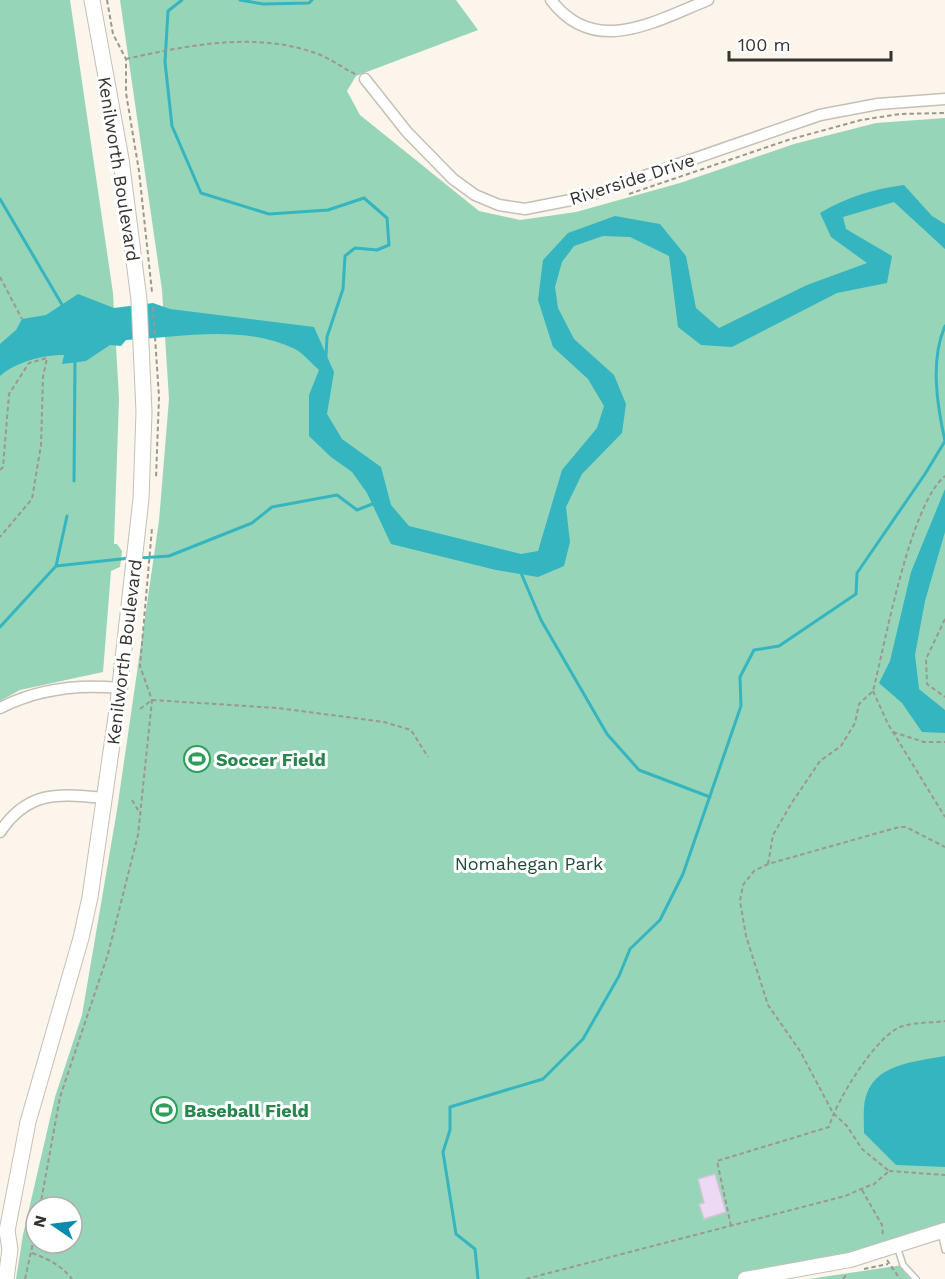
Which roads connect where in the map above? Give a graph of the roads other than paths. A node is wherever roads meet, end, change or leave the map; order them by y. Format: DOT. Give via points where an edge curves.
graph roads {
  1 [pos="92,0"];
  2 [pos="551,0"];
  3 [pos="708,0"];
  4 [pos="365,79"];
  5 [pos="945,99"];
  6 [pos="119,688"];
  7 [pos="0,708"];
  8 [pos="105,798"];
  9 [pos="0,832"];
  10 [pos="943,1231"];
  11 [pos="2,1234"];
  12 [pos="890,1248"];
  13 [pos="945,1250"];
  14 [pos="6,1279"];
  15 [pos="745,1279"];
  16 [pos="916,1279"];
  1 -- 6 [label="main road, Kenilworth Boulevard" via="146,300 149,341 144,548"];
  2 -- 3 [label="street" via="569,19 606,32 640,27"];
  4 -- 5 [label="street, Riverside Drive" via="407,132 453,180 475,195 525,209 581,198 820,116 878,104"];
  6 -- 7 [label="street" via="66,688"];
  6 -- 8 [label="main road, Kenilworth Boulevard"];
  8 -- 9 [label="street" via="52,795 25,807"];
  8 -- 11 [label="main road, Kenilworth Boulevard" via="81,938 28,1122"];
  10 -- 12 [label="street"];
  10 -- 13 [label="lane"];
  11 -- 14 [label="main road, Kenilworth Boulevard" via="10,1249"];
  12 -- 15 [label="street" via="850,1260"];
  12 -- 16 [label="lane"];
}
